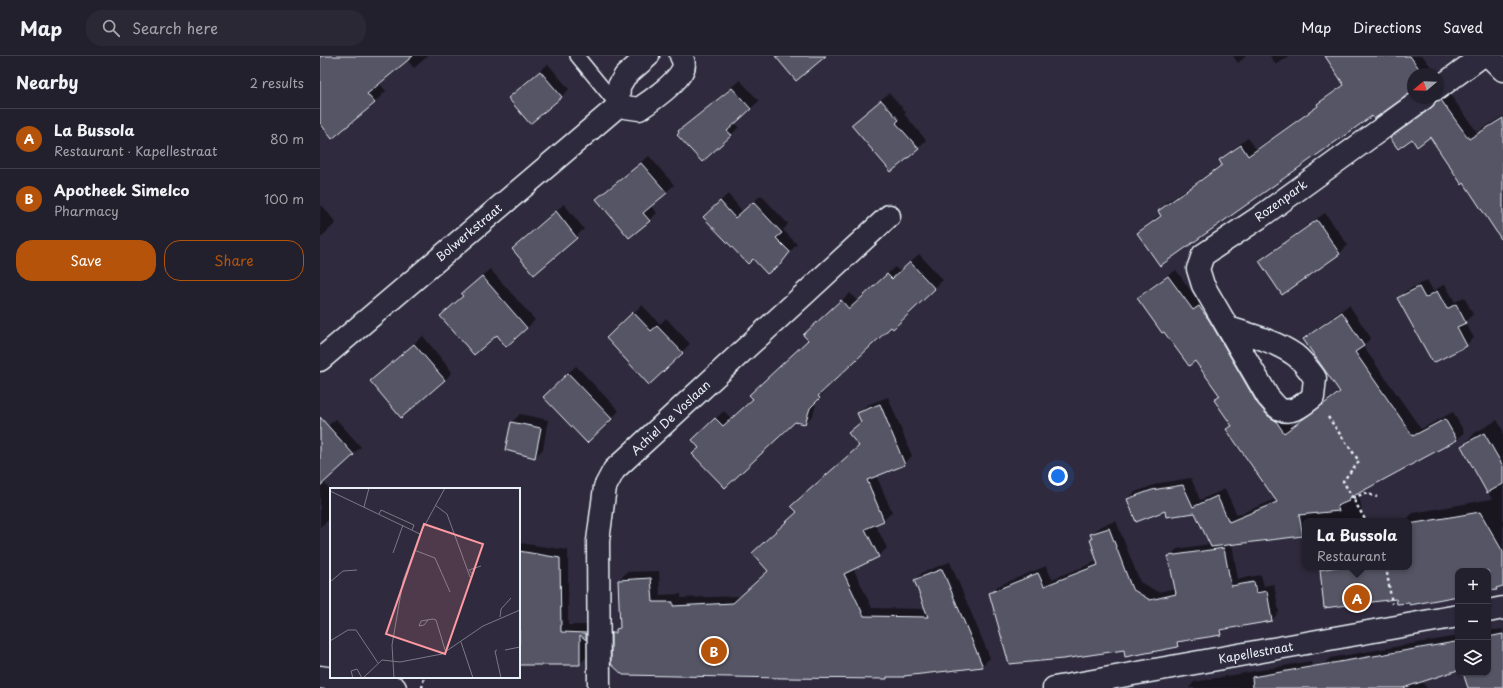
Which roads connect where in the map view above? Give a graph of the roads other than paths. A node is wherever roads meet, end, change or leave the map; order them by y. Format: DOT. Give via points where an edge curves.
graph roads {
  1 [pos="577,56"];
  2 [pos="648,56"];
  3 [pos="681,56"];
  4 [pos="1482,56"];
  5 [pos="1489,56"];
  6 [pos="1503,70"];
  7 [pos="1443,85"];
  8 [pos="1416,104"];
  9 [pos="618,106"];
  10 [pos="889,216"];
  11 [pos="1228,328"];
  12 [pos="320,360"];
  13 [pos="1503,608"];
  14 [pos="1491,610"];
  15 [pos="1455,617"];
  16 [pos="320,677"];
  17 [pos="395,688"];
  18 [pos="600,688"];
  19 [pos="1054,688"];
  1 -- 9 [label="lane"];
  2 -- 9 [label="street" via="625,76 619,86"];
  3 -- 9 [label="street" via="684,67 682,71 649,102 639,109"];
  4 -- 7 [label="street"];
  5 -- 6 [label="street"];
  8 -- 11 [label="street, Rozenpark" via="1260,217 1203,255 1198,269 1203,285"];
  9 -- 12 [label="street, Bolwerkstraat"];
  10 -- 18 [label="street, Achiel De Voslaan" via="614,470 605,487 598,541"];
  11 -- 11 [label="street, Rozenpark" via="1268,397 1280,409 1291,410 1301,407 1313,397 1315,378 1295,355 1265,340"];
  13 -- 14 [label="street"];
  15 -- 19 [label="street, Kapellestraat"];
  16 -- 17 [label="street"];
}
